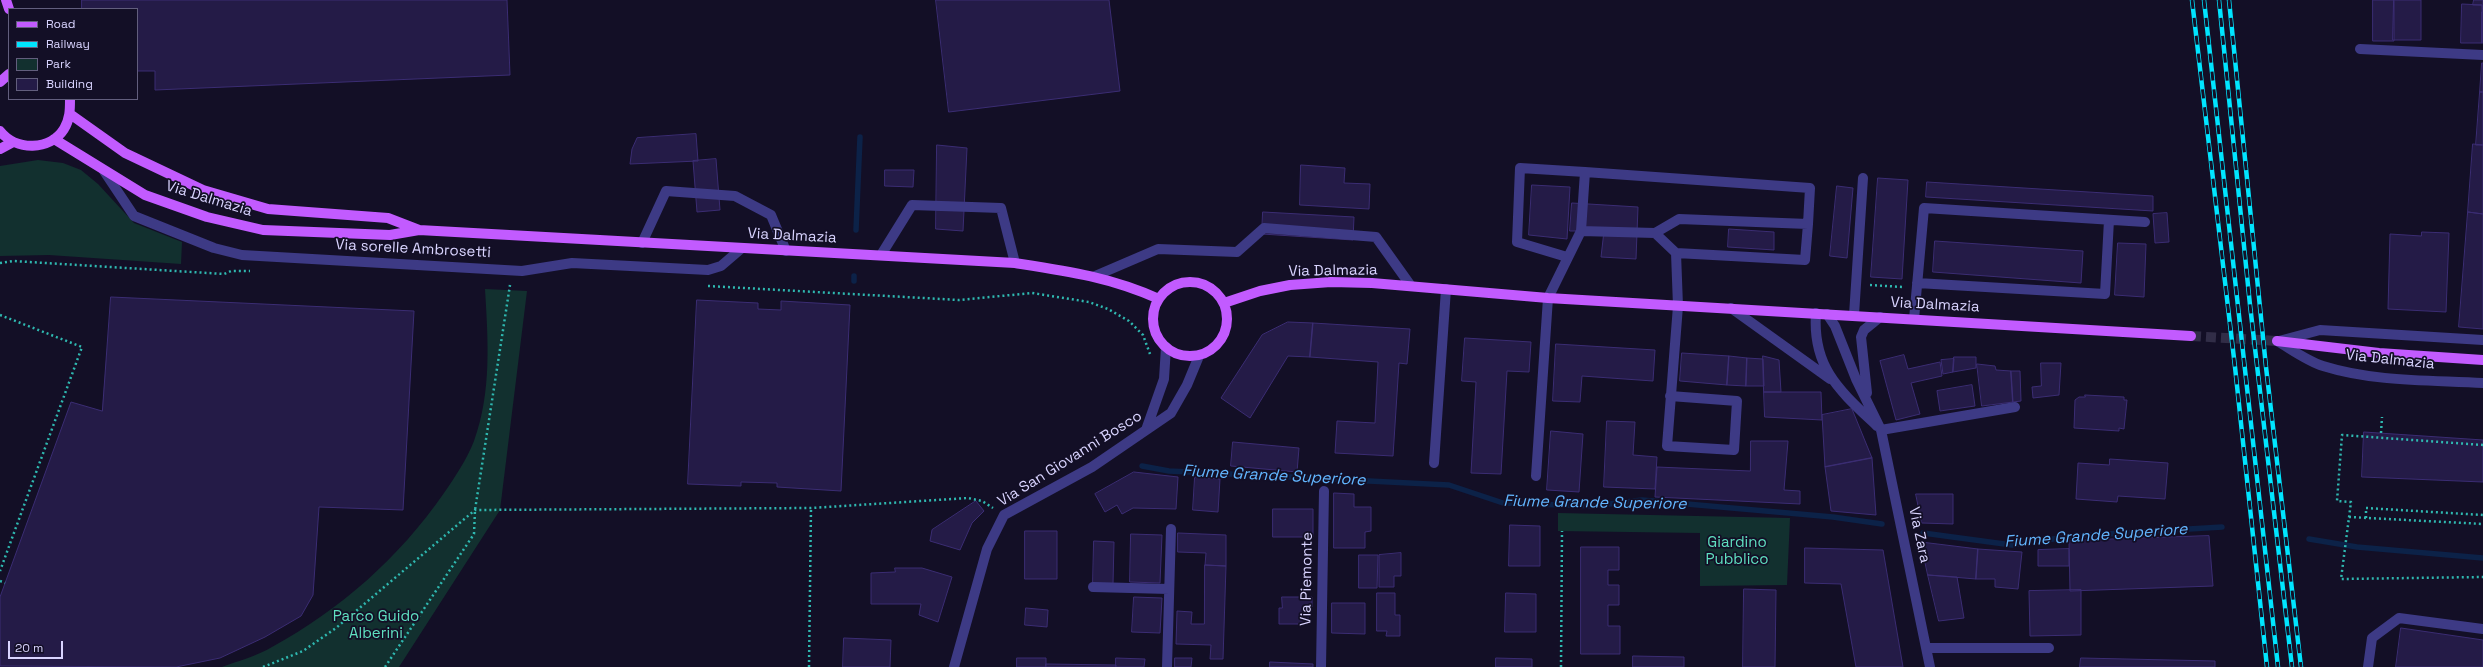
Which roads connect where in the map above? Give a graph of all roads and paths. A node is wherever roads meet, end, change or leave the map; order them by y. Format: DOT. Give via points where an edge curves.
graph roads {
  1 [pos="2360,49"];
  2 [pos="2483,55"];
  3 [pos="8,75"];
  4 [pos="0,81"];
  5 [pos="70,100"];
  6 [pos="70,114"];
  7 [pos="0,131"];
  8 [pos="54,139"];
  9 [pos="12,142"];
  10 [pos="0,149"];
  11 [pos="104,171"];
  12 [pos="1585,172"];
  13 [pos="1863,178"];
  14 [pos="2109,220"];
  15 [pos="2145,222"];
  16 [pos="1808,224"];
  17 [pos="419,230"];
  18 [pos="1580,231"];
  19 [pos="1656,233"];
  20 [pos="642,243"];
  21 [pos="742,248"];
  22 [pos="786,251"];
  23 [pos="1676,253"];
  24 [pos="881,256"];
  25 [pos="1568,257"];
  26 [pos="0,263"];
  27 [pos="1014,263"];
  28 [pos="255,272"];
  29 [pos="1096,276"];
  30 [pos="503,284"];
  31 [pos="1856,284"];
  32 [pos="510,285"];
  33 [pos="516,285"];
  34 [pos="704,285"];
  35 [pos="1411,286"];
  36 [pos="1917,286"];
  37 [pos="1446,289"];
  38 [pos="1548,298"];
  39 [pos="1159,299"];
  40 [pos="1224,303"];
  41 [pos="1678,306"];
  42 [pos="1731,308"];
  43 [pos="1821,313"];
  44 [pos="0,315"];
  45 [pos="1854,315"];
  46 [pos="1880,317"];
  47 [pos="1914,319"];
  48 [pos="2191,336"];
  49 [pos="2483,340"];
  50 [pos="2277,341"];
  51 [pos="1166,347"];
  52 [pos="1199,356"];
  53 [pos="1151,360"];
  54 [pos="2483,360"];
  55 [pos="1834,381"];
  56 [pos="2483,383"];
  57 [pos="1670,396"];
  58 [pos="1868,399"];
  59 [pos="2016,407"];
  60 [pos="2382,417"];
  61 [pos="1881,430"];
  62 [pos="1146,431"];
  63 [pos="2381,433"];
  64 [pos="2483,445"];
  65 [pos="1434,462"];
  66 [pos="1536,476"];
  67 [pos="1324,491"];
  68 [pos="982,502"];
  69 [pos="811,508"];
  70 [pos="475,510"];
  71 [pos="2483,515"];
  72 [pos="2349,517"];
  73 [pos="2366,518"];
  74 [pos="2483,524"];
  75 [pos="1171,529"];
  76 [pos="1562,531"];
  77 [pos="0,571"];
  78 [pos="2483,577"];
  79 [pos="0,581"];
  80 [pos="5,583"];
  81 [pos="1092,587"];
  82 [pos="1169,589"];
  83 [pos="2483,629"];
  84 [pos="1926,648"];
  85 [pos="2049,648"];
  86 [pos="263,667"];
  87 [pos="385,667"];
  88 [pos="809,667"];
  89 [pos="954,667"];
  90 [pos="1167,667"];
  91 [pos="1321,667"];
  92 [pos="1560,667"];
  93 [pos="1930,667"];
  94 [pos="2368,667"];
  1 -- 2 [label="street"];
  3 -- 4 [label="main road"];
  5 -- 6 [label="main road"];
  6 -- 8 [label="main road" via="64,129"];
  6 -- 17 [label="main road, Via Dalmazia" via="125,153 203,190 268,208 388,218"];
  7 -- 9 [label="main road"];
  8 -- 9 [label="main road" via="40,145 27,146"];
  8 -- 11 [label="main road, Via Dalmazia"];
  9 -- 10 [label="main road"];
  11 -- 17 [label="main road, Via Dalmazia" via="152,197 207,217 263,230 390,235"];
  11 -- 21 [label="street, Via sorelle Ambrosetti" via="134,216 214,248 242,255 522,271 572,262 708,270 721,266"];
  12 -- 16 [label="street" via="1810,188"];
  12 -- 18 [label="street"];
  12 -- 25 [label="street" via="1520,168 1517,242"];
  13 -- 31 [label="street"];
  14 -- 15 [label="street"];
  14 -- 36 [label="street" via="2105,294"];
  14 -- 36 [label="street" via="1924,208"];
  16 -- 19 [label="street" via="1679,219"];
  16 -- 23 [label="street" via="1805,260"];
  17 -- 20 [label="main road, Via Dalmazia"];
  18 -- 19 [label="street"];
  18 -- 25 [label="street"];
  19 -- 23 [label="street"];
  20 -- 21 [label="main road, Via Dalmazia"];
  20 -- 22 [label="street" via="666,191 735,196 771,215"];
  21 -- 22 [label="main road, Via Dalmazia"];
  22 -- 24 [label="main road, Via Dalmazia"];
  23 -- 41 [label="street"];
  24 -- 27 [label="main road, Via Dalmazia"];
  24 -- 27 [label="street" via="912,205 1001,208"];
  25 -- 38 [label="street"];
  26 -- 28 [label="path" via="12,261 224,274 231,271"];
  27 -- 29 [label="main road, Via Dalmazia"];
  29 -- 35 [label="street" via="1158,249 1237,252 1264,228 1376,237"];
  29 -- 39 [label="main road, Via Dalmazia" via="1130,286"];
  30 -- 32 [label="path"];
  31 -- 36 [label="path"];
  31 -- 45 [label="street"];
  32 -- 33 [label="path"];
  32 -- 70 [label="path"];
  34 -- 53 [label="path" via="959,300 1032,293 1082,301 1108,309 1129,321 1143,334"];
  35 -- 37 [label="main road, Via Dalmazia"];
  35 -- 40 [label="main road, Via Dalmazia" via="1331,282 1290,285 1260,291"];
  36 -- 47 [label="street"];
  37 -- 38 [label="main road, Via Dalmazia"];
  37 -- 65 [label="street"];
  38 -- 41 [label="main road, Via Dalmazia"];
  38 -- 66 [label="street"];
  39 -- 40 [label="main road" via="1170,288 1193,282 1214,290"];
  39 -- 51 [label="main road" via="1155,306 1153,324"];
  40 -- 52 [label="main road" via="1228,319 1224,335 1214,349"];
  41 -- 42 [label="main road, Via Dalmazia"];
  41 -- 57 [label="street"];
  42 -- 43 [label="main road, Via Dalmazia"];
  42 -- 55 [label="street"];
  43 -- 45 [label="main road, Via Dalmazia"];
  43 -- 55 [label="street" via="1815,328 1818,353"];
  43 -- 58 [label="street, Via Zara" via="1835,326 1854,374"];
  44 -- 77 [label="path" via="82,347"];
  45 -- 46 [label="main road, Via Dalmazia"];
  46 -- 47 [label="main road, Via Dalmazia"];
  46 -- 58 [label="street, Via Zara" via="1864,330 1861,337"];
  47 -- 48 [label="main road, Via Dalmazia"];
  49 -- 50 [label="street, Via Dalmazia" via="2320,330"];
  50 -- 54 [label="main road, Via Dalmazia" via="2379,353"];
  50 -- 56 [label="street, Via Dalmazia" via="2321,365 2379,377"];
  51 -- 52 [label="main road" via="1181,356"];
  51 -- 62 [label="street" via="1164,379"];
  52 -- 62 [label="street, Via San Giovanni Bosco" via="1187,386 1171,413"];
  55 -- 61 [label="street"];
  57 -- 57 [label="street" via="1737,401 1734,450 1667,446"];
  58 -- 61 [label="street, Via Zara"];
  59 -- 61 [label="street"];
  60 -- 63 [label="path"];
  61 -- 84 [label="street, Via Zara"];
  62 -- 89 [label="street, Via San Giovanni Bosco" via="1092,467 1004,515 987,549"];
  64 -- 72 [label="path" via="2342,435 2337,501 2351,502"];
  67 -- 91 [label="street, Via Piemonte"];
  68 -- 69 [label="path" via="968,498"];
  69 -- 70 [label="path"];
  69 -- 88 [label="path"];
  70 -- 86 [label="path" via="336,628 303,651"];
  70 -- 87 [label="path" via="474,534"];
  71 -- 73 [label="path" via="2366,508"];
  72 -- 73 [label="path"];
  72 -- 78 [label="path" via="2341,580"];
  73 -- 74 [label="path"];
  75 -- 82 [label="street"];
  76 -- 92 [label="path"];
  79 -- 80 [label="path"];
  81 -- 82 [label="street"];
  82 -- 90 [label="street"];
  83 -- 94 [label="street" via="2399,618 2372,638"];
  84 -- 85 [label="street"];
  84 -- 93 [label="street, Via Zara"];
}
